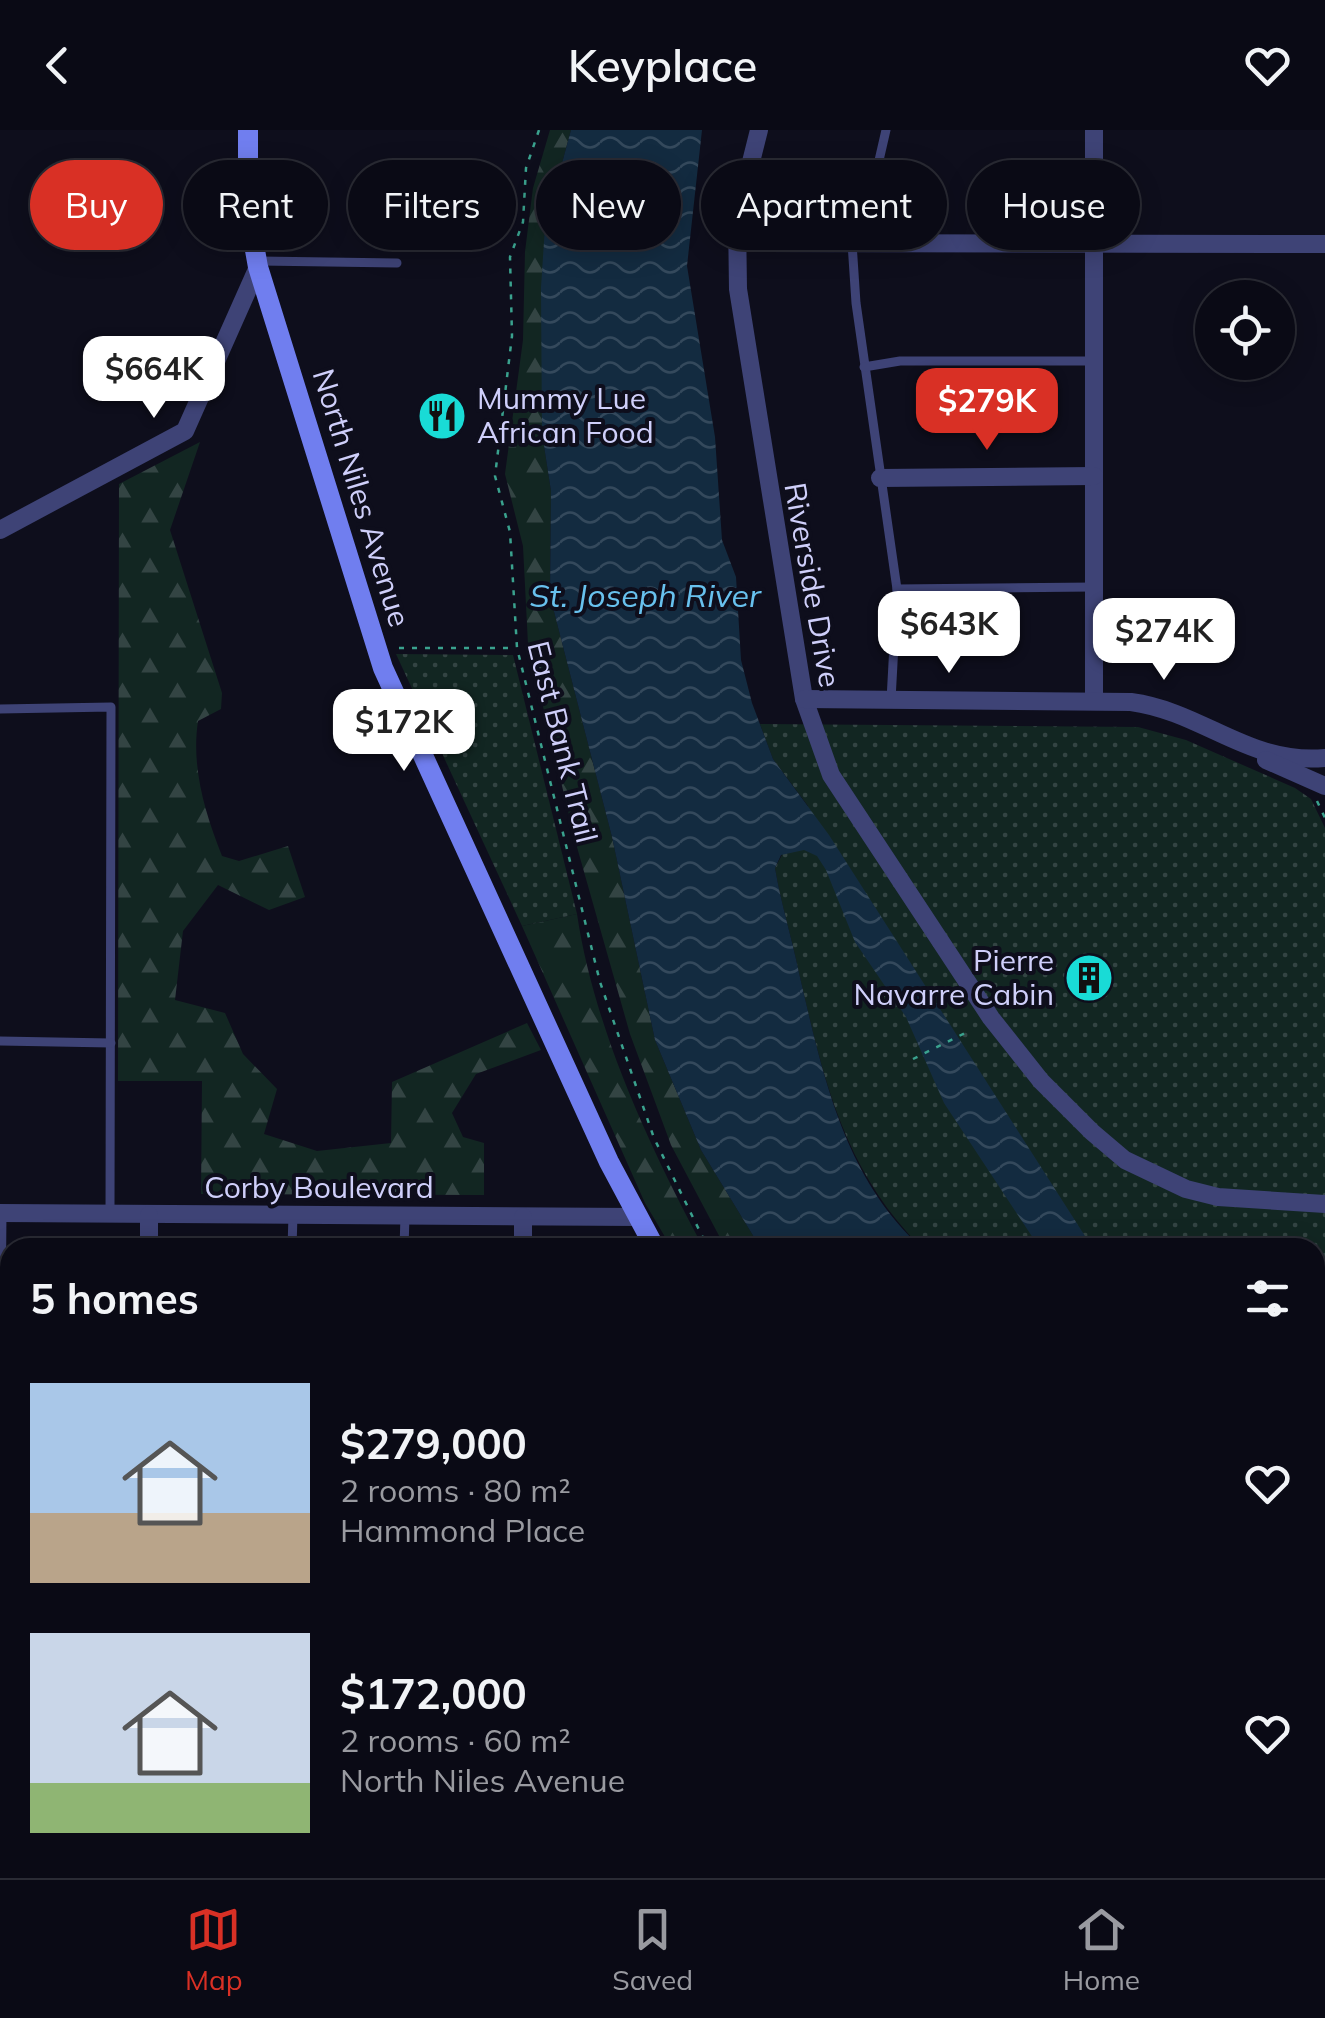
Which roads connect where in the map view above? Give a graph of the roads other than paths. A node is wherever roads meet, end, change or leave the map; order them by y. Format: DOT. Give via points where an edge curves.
graph roads {
  1 [pos="248,130"];
  2 [pos="759,130"];
  3 [pos="886,130"];
  4 [pos="1094,130"];
  5 [pos="751,160"];
  6 [pos="878,160"];
  7 [pos="1094,160"];
  8 [pos="1140,243"];
  9 [pos="1325,244"];
  10 [pos="737,250"];
  11 [pos="856,250"];
  12 [pos="1094,250"];
  13 [pos="397,263"];
  14 [pos="258,264"];
  15 [pos="1094,361"];
  16 [pos="864,366"];
  17 [pos="1094,476"];
  18 [pos="880,478"];
  19 [pos="0,530"];
  20 [pos="1094,587"];
  21 [pos="897,588"];
  22 [pos="804,699"];
  23 [pos="891,700"];
  24 [pos="1094,700"];
  25 [pos="0,709"];
  26 [pos="1258,753"];
  27 [pos="1325,758"];
  28 [pos="1318,789"];
  29 [pos="0,1040"];
  30 [pos="112,1043"];
  31 [pos="1325,1204"];
  32 [pos="1,1213"];
  33 [pos="110,1215"];
  34 [pos="149,1215"];
  35 [pos="292,1215"];
  36 [pos="405,1216"];
  37 [pos="523,1216"];
  38 [pos="638,1217"];
  39 [pos="1,1238"];
  40 [pos="148,1238"];
  41 [pos="292,1238"];
  42 [pos="404,1238"];
  43 [pos="522,1238"];
  44 [pos="650,1238"];
  45 [pos="0,1384"];
  46 [pos="0,1436"];
  1 -- 14 [label="street, North Niles Avenue" via="248,211"];
  2 -- 5 [label="street, Riverside Drive"];
  3 -- 6 [label="lane"];
  4 -- 7 [label="street"];
  8 -- 9 [label="street"];
  10 -- 22 [label="street, Riverside Drive"];
  11 -- 16 [label="lane"];
  12 -- 15 [label="street"];
  13 -- 14 [label="lane"];
  14 -- 19 [label="street" via="185,431"];
  14 -- 38 [label="street, North Niles Avenue" via="383,668"];
  15 -- 16 [label="lane"];
  15 -- 17 [label="street"];
  16 -- 18 [label="lane"];
  17 -- 18 [label="street"];
  17 -- 20 [label="street"];
  18 -- 21 [label="lane"];
  20 -- 21 [label="lane"];
  20 -- 24 [label="street"];
  21 -- 23 [label="lane"];
  22 -- 23 [label="street"];
  22 -- 31 [label="street, Riverside Drive" via="819,752 848,805 992,1018 1068,1111 1125,1160 1186,1189"];
  23 -- 24 [label="street"];
  24 -- 26 [label="street" via="1178,712"];
  25 -- 30 [label="lane" via="112,707"];
  26 -- 27 [label="street"];
  26 -- 28 [label="street"];
  29 -- 30 [label="lane"];
  30 -- 33 [label="lane"];
  32 -- 33 [label="street, Corby Boulevard"];
  32 -- 39 [label="lane"];
  33 -- 34 [label="street, Corby Boulevard"];
  34 -- 35 [label="street, Corby Boulevard"];
  34 -- 40 [label="street"];
  35 -- 36 [label="street, Corby Boulevard"];
  35 -- 41 [label="lane"];
  36 -- 37 [label="street, Corby Boulevard"];
  36 -- 42 [label="lane"];
  37 -- 38 [label="street, Corby Boulevard"];
  37 -- 43 [label="street"];
  38 -- 44 [label="street, North Niles Avenue"];
  45 -- 46 [label="lane"];
}
